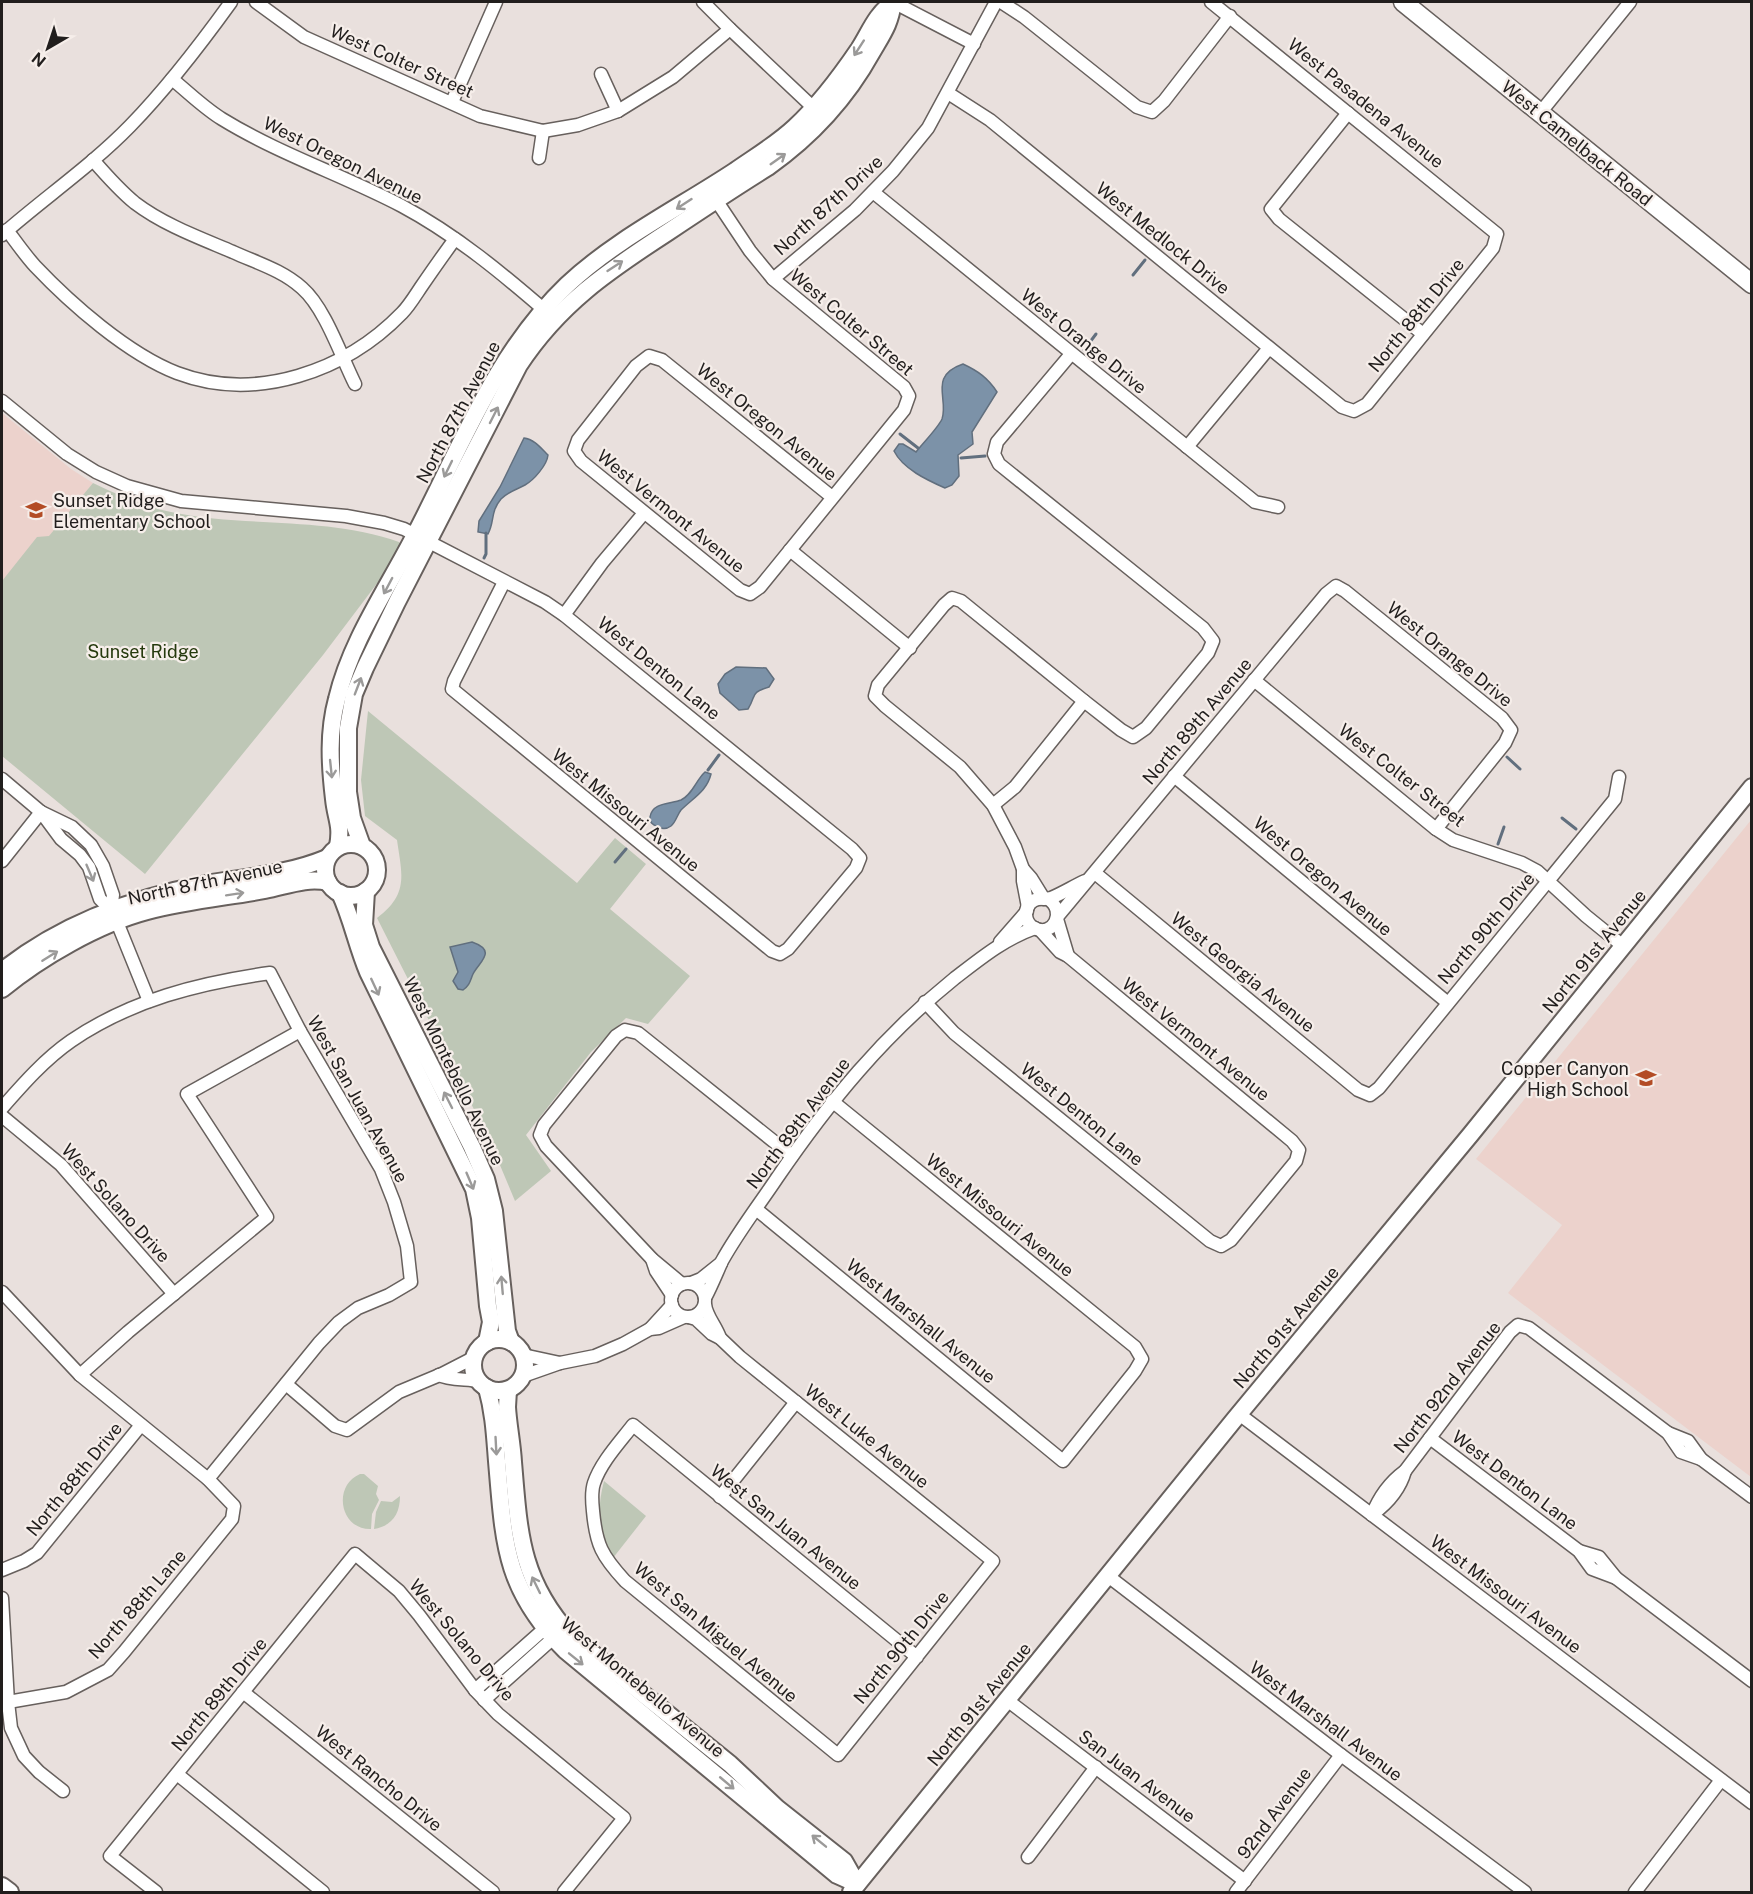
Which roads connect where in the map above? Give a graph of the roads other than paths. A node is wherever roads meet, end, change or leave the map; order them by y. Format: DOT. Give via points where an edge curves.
graph roads {
  1 [pos="231,2"];
  2 [pos="256,2"];
  3 [pos="496,2"];
  4 [pos="703,2"];
  5 [pos="893,2"];
  6 [pos="996,2"];
  7 [pos="1001,2"];
  8 [pos="1211,2"];
  9 [pos="1403,2"];
  10 [pos="1630,2"];
  11 [pos="1230,16"];
  12 [pos="730,29"];
  13 [pos="974,44"];
  14 [pos="600,74"];
  15 [pos="172,79"];
  16 [pos="948,93"];
  17 [pos="452,102"];
  18 [pos="618,111"];
  19 [pos="1540,112"];
  20 [pos="1348,113"];
  21 [pos="819,114"];
  22 [pos="543,131"];
  23 [pos="539,158"];
  24 [pos="93,160"];
  25 [pos="873,192"];
  26 [pos="712,194"];
  27 [pos="4,233"];
  28 [pos="1497,234"];
  29 [pos="455,239"];
  30 [pos="773,279"];
  31 [pos="1752,284"];
  32 [pos="550,314"];
  33 [pos="1423,334"];
  34 [pos="1269,348"];
  35 [pos="1071,354"];
  36 [pos="648,356"];
  37 [pos="343,359"];
  38 [pos="355,384"];
  39 [pos="2,401"];
  40 [pos="1354,411"];
  41 [pos="1187,447"];
  42 [pos="832,497"];
  43 [pos="1278,507"];
  44 [pos="644,513"];
  45 [pos="422,538"];
  46 [pos="789,550"];
  47 [pos="504,582"];
  48 [pos="1336,586"];
  49 [pos="564,615"];
  50 [pos="910,648"];
  51 [pos="1254,680"];
  52 [pos="1084,701"];
  53 [pos="1174,776"];
  54 [pos="1619,777"];
  55 [pos="2,779"];
  56 [pos="1752,787"];
  57 [pos="993,805"];
  58 [pos="41,812"];
  59 [pos="1436,829"];
  60 [pos="85,839"];
  61 [pos="362,846"];
  62 [pos="74,850"];
  63 [pos="333,852"];
  64 [pos="2,861"];
  65 [pos="1023,869"];
  66 [pos="1090,877"];
  67 [pos="1549,881"];
  68 [pos="334,888"];
  69 [pos="366,891"];
  70 [pos="1046,899"];
  71 [pos="1027,909"];
  72 [pos="114,916"];
  73 [pos="1057,917"];
  74 [pos="1038,929"];
  75 [pos="998,945"];
  76 [pos="1623,946"];
  77 [pos="780,954"];
  78 [pos="1068,956"];
  79 [pos="2,971"];
  80 [pos="2,989"];
  81 [pos="149,1001"];
  82 [pos="925,1002"];
  83 [pos="1448,1003"];
  84 [pos="300,1031"];
  85 [pos="1370,1095"];
  86 [pos="832,1101"];
  87 [pos="2,1108"];
  88 [pos="2,1116"];
  89 [pos="792,1156"];
  90 [pos="756,1209"];
  91 [pos="1221,1246"];
  92 [pos="652,1259"];
  93 [pos="721,1263"];
  94 [pos="687,1284"];
  95 [pos="2,1292"];
  96 [pos="174,1294"];
  97 [pos="672,1300"];
  98 [pos="705,1301"];
  99 [pos="686,1317"];
  100 [pos="650,1329"];
  101 [pos="720,1338"];
  102 [pos="487,1342"];
  103 [pos="511,1342"];
  104 [pos="523,1355"];
  105 [pos="475,1357"];
  106 [pos="560,1363"];
  107 [pos="439,1375"];
  108 [pos="80,1376"];
  109 [pos="523,1376"];
  110 [pos="286,1384"];
  111 [pos="483,1384"];
  112 [pos="508,1390"];
  113 [pos="796,1402"];
  114 [pos="1239,1414"];
  115 [pos="141,1425"];
  116 [pos="633,1425"];
  117 [pos="1430,1438"];
  118 [pos="1063,1461"];
  119 [pos="208,1479"];
  120 [pos="720,1497"];
  121 [pos="1752,1497"];
  122 [pos="1372,1515"];
  123 [pos="355,1554"];
  124 [pos="993,1561"];
  125 [pos="2,1570"];
  126 [pos="1108,1576"];
  127 [pos="2,1598"];
  128 [pos="555,1629"];
  129 [pos="917,1657"];
  130 [pos="1752,1681"];
  131 [pos="475,1690"];
  132 [pos="243,1692"];
  133 [pos="484,1700"];
  134 [pos="1007,1700"];
  135 [pos="8,1702"];
  136 [pos="838,1755"];
  137 [pos="1341,1755"];
  138 [pos="1096,1767"];
  139 [pos="177,1774"];
  140 [pos="1721,1780"];
  141 [pos="63,1791"];
  142 [pos="1752,1803"];
  143 [pos="1028,1857"];
  144 [pos="1245,1881"];
  145 [pos="2,1886"];
  146 [pos="859,1890"];
  147 [pos="10,1893"];
  148 [pos="156,1893"];
  149 [pos="323,1893"];
  150 [pos="493,1893"];
  151 [pos="564,1893"];
  152 [pos="1236,1893"];
  153 [pos="1525,1893"];
  154 [pos="1635,1893"];
  1 -- 15 [label="street"];
  2 -- 17 [label="street, West Colter Street" via="304,37"];
  3 -- 17 [label="street"];
  4 -- 12 [label="street"];
  5 -- 13 [label="street"];
  5 -- 21 [label="street, North 87th Avenue" via="880,13"];
  6 -- 13 [label="street, North 87th Drive"];
  7 -- 11 [label="street" via="1137,107 1152,112"];
  8 -- 11 [label="street, West Pasadena Avenue"];
  9 -- 19 [label="main road, West Camelback Road"];
  10 -- 19 [label="street"];
  11 -- 20 [label="street, West Pasadena Avenue"];
  12 -- 18 [label="street" via="673,77"];
  12 -- 21 [label="street"];
  13 -- 16 [label="street, North 87th Drive"];
  14 -- 18 [label="street"];
  15 -- 24 [label="street"];
  15 -- 29 [label="street, West Oregon Avenue" via="219,117 405,207"];
  16 -- 25 [label="street, North 87th Drive" via="928,128"];
  16 -- 34 [label="street, West Medlock Drive" via="990,120"];
  17 -- 22 [label="street, West Colter Street" via="480,116"];
  18 -- 22 [label="street"];
  19 -- 31 [label="main road, West Camelback Road"];
  20 -- 28 [label="street, West Pasadena Avenue"];
  20 -- 33 [label="street" via="1271,209"];
  21 -- 26 [label="street, North 87th Avenue"];
  22 -- 23 [label="street"];
  24 -- 27 [label="street"];
  24 -- 37 [label="street" via="116,187 155,216 278,270 302,288 314,301"];
  25 -- 30 [label="street, North 87th Drive"];
  25 -- 35 [label="street, West Orange Drive"];
  26 -- 30 [label="street, West Colter Street"];
  26 -- 32 [label="street, North 87th Avenue" via="604,256 568,285"];
  27 -- 37 [label="street" via="81,308 150,360 178,373 250,383 299,377"];
  28 -- 33 [label="street, North 88th Drive" via="1493,248"];
  29 -- 32 [label="street, West Oregon Avenue"];
  29 -- 37 [label="street" via="403,312 370,342"];
  30 -- 42 [label="street, West Colter Street" via="909,396 904,410"];
  32 -- 45 [label="street, North 87th Avenue" via="529,327 495,378 465,434"];
  33 -- 40 [label="street, North 88th Drive" via="1367,404"];
  34 -- 40 [label="street, West Medlock Drive" via="1342,407"];
  34 -- 41 [label="street"];
  35 -- 41 [label="street, West Orange Drive"];
  35 -- 52 [label="street" via="998,442 994,454 999,464 1203,628 1213,641 1208,653 1153,720 1133,737"];
  36 -- 42 [label="street, West Oregon Avenue" via="662,360"];
  36 -- 44 [label="street, West Vermont Avenue" via="578,440 574,451"];
  37 -- 38 [label="street"];
  39 -- 45 [label="street" via="67,454 135,489 201,504 346,516 394,526"];
  41 -- 43 [label="street, West Orange Drive" via="1255,502"];
  42 -- 46 [label="street"];
  44 -- 46 [label="street, West Vermont Avenue" via="750,594"];
  44 -- 49 [label="street"];
  45 -- 47 [label="street, West Denton Lane"];
  61 -- 45 [label="street, North 87th Avenue, one-way" via="348,792 348,728 354,694"];
  45 -- 63 [label="street, North 87th Avenue, one-way" via="362,635 337,699 330,758 334,804 340,822"];
  46 -- 50 [label="street"];
  47 -- 49 [label="street, West Denton Lane"];
  47 -- 77 [label="street, West Missouri Avenue" via="452,689"];
  48 -- 51 [label="street, North 89th Avenue"];
  48 -- 59 [label="street, West Orange Drive" via="1502,718 1511,730 1505,743"];
  49 -- 77 [label="street, West Denton Lane" via="860,858 856,868"];
  50 -- 52 [label="street" via="952,598 961,601"];
  50 -- 57 [label="street" via="878,685 875,696 960,767"];
  51 -- 53 [label="street, North 89th Avenue"];
  51 -- 59 [label="street, West Colter Street"];
  52 -- 57 [label="street" via="1015,787"];
  53 -- 66 [label="street, North 89th Avenue"];
  53 -- 83 [label="street, West Oregon Avenue"];
  54 -- 67 [label="street, North 90th Drive" via="1615,799"];
  55 -- 58 [label="street"];
  56 -- 76 [label="street, North 91st Avenue"];
  57 -- 65 [label="street"];
  58 -- 60 [label="street" via="72,827"];
  58 -- 62 [label="street"];
  58 -- 64 [label="street"];
  59 -- 67 [label="street, West Colter Street" via="1453,840 1522,864"];
  60 -- 62 [label="street"];
  60 -- 72 [label="street" via="103,866 113,895"];
  61 -- 63 [label="street" via="346,844"];
  61 -- 69 [label="street" via="373,856 377,869 374,882"];
  62 -- 72 [label="street, one-way" via="89,867 100,899"];
  63 -- 68 [label="street" via="325,866"];
  63 -- 72 [label="street, North 87th Avenue" via="298,868 170,892"];
  65 -- 70 [label="street"];
  65 -- 71 [label="street"];
  66 -- 70 [label="street, North 89th Avenue"];
  66 -- 73 [label="street, North 89th Avenue"];
  66 -- 85 [label="street, West Georgia Avenue" via="1358,1090"];
  67 -- 76 [label="street, West Colter Street"];
  67 -- 83 [label="street, North 90th Drive"];
  68 -- 69 [label="street" via="353,896"];
  72 -- 68 [label="street, North 87th Avenue, one-way" via="301,881"];
  68 -- 102 [label="street, West Montebello Avenue, one-way" via="348,910 368,972 474,1190 491,1322"];
  103 -- 69 [label="street, West Montebello Avenue, one-way" via="494,1211 486,1179 371,947 363,925"];
  70 -- 71 [label="street" via="1033,901"];
  70 -- 73 [label="street" via="1055,905"];
  71 -- 74 [label="street" via="1029,923"];
  71 -- 75 [label="street, North 89th Avenue"];
  72 -- 79 [label="street, North 87th Avenue" via="74,925"];
  80 -- 72 [label="street, North 87th Avenue, one-way"];
  72 -- 81 [label="street"];
  73 -- 74 [label="street" via="1053,926"];
  73 -- 78 [label="street"];
  74 -- 75 [label="street, North 89th Avenue"];
  74 -- 78 [label="street, West Vermont Avenue"];
  75 -- 82 [label="street, North 89th Avenue"];
  76 -- 114 [label="street, North 91st Avenue"];
  78 -- 91 [label="street, West Vermont Avenue" via="1299,1150 1296,1161 1232,1240"];
  81 -- 84 [label="street, West San Juan Avenue" via="222,980 270,973"];
  81 -- 87 [label="street" via="71,1041 29,1076"];
  82 -- 86 [label="street, North 89th Avenue"];
  82 -- 91 [label="street, West Denton Lane" via="954,1033"];
  83 -- 85 [label="street, North 90th Drive"];
  84 -- 96 [label="street" via="188,1094 267,1217"];
  84 -- 110 [label="street, West San Juan Avenue" via="381,1169 407,1246 411,1282 358,1308 339,1322"];
  86 -- 89 [label="street, North 89th Avenue"];
  86 -- 118 [label="street, West Missouri Avenue" via="1135,1347 1143,1359"];
  88 -- 96 [label="street, West Solano Drive" via="61,1165"];
  89 -- 90 [label="street, North 89th Avenue"];
  89 -- 92 [label="street" via="638,1033 625,1030 616,1036 540,1135"];
  90 -- 93 [label="street, North 89th Avenue"];
  90 -- 118 [label="street, West Marshall Avenue"];
  92 -- 94 [label="street"];
  92 -- 97 [label="street"];
  93 -- 94 [label="street, North 89th Avenue" via="701,1280"];
  93 -- 98 [label="street, North 89th Avenue"];
  94 -- 97 [label="street" via="674,1290"];
  94 -- 98 [label="street" via="701,1288"];
  95 -- 108 [label="street"];
  96 -- 108 [label="street"];
  97 -- 99 [label="street" via="674,1310"];
  97 -- 100 [label="street"];
  98 -- 99 [label="street" via="699,1313"];
  98 -- 101 [label="street, West Luke Avenue" via="705,1312"];
  99 -- 100 [label="street"];
  99 -- 101 [label="street, West Luke Avenue" via="696,1319"];
  100 -- 106 [label="street" via="595,1356"];
  101 -- 113 [label="street, West Luke Avenue"];
  102 -- 103 [label="street"];
  102 -- 105 [label="street"];
  103 -- 104 [label="street"];
  104 -- 106 [label="street"];
  104 -- 109 [label="street"];
  105 -- 107 [label="street"];
  105 -- 111 [label="street" via="473,1366"];
  106 -- 109 [label="street"];
  107 -- 110 [label="street" via="399,1392 346,1430 335,1426"];
  107 -- 111 [label="street"];
  108 -- 115 [label="street"];
  109 -- 112 [label="street"];
  110 -- 119 [label="street"];
  111 -- 112 [label="street" via="497,1392"];
  111 -- 128 [label="street, West Montebello Avenue, one-way" via="495,1425 508,1560 518,1585"];
  128 -- 112 [label="street, West Montebello Avenue, one-way" via="526,1561 520,1534"];
  113 -- 120 [label="street"];
  113 -- 124 [label="street, West Luke Avenue"];
  114 -- 122 [label="street, West Missouri Avenue"];
  114 -- 126 [label="street, North 91st Avenue"];
  115 -- 119 [label="street"];
  115 -- 125 [label="street, North 88th Drive" via="37,1553"];
  116 -- 120 [label="street, West San Juan Avenue"];
  116 -- 136 [label="street, West San Miguel Avenue" via="594,1483 592,1499 598,1545 609,1564"];
  117 -- 121 [label="street, North 92nd Avenue" via="1518,1325 1529,1328 1668,1433 1688,1441 1701,1459"];
  117 -- 122 [label="street, North 92nd Avenue" via="1405,1471 1402,1483"];
  117 -- 130 [label="street, West Denton Lane" via="1579,1551 1599,1557 1616,1578"];
  119 -- 135 [label="street, North 88th Lane" via="234,1506 232,1519 108,1670 66,1692"];
  120 -- 129 [label="street, West San Juan Avenue"];
  122 -- 140 [label="street, West Missouri Avenue"];
  123 -- 131 [label="street, West Solano Drive" via="399,1591"];
  123 -- 132 [label="street, North 89th Drive"];
  124 -- 129 [label="street, North 90th Drive"];
  126 -- 134 [label="street, North 91st Avenue"];
  126 -- 137 [label="street, West Marshall Avenue"];
  127 -- 135 [label="street"];
  128 -- 131 [label="street"];
  128 -- 133 [label="street"];
  128 -- 146 [label="street, West Montebello Avenue"];
  129 -- 136 [label="street, North 90th Drive"];
  131 -- 133 [label="street, West Solano Drive"];
  132 -- 139 [label="street, North 89th Drive"];
  132 -- 150 [label="street, West Rancho Drive"];
  133 -- 151 [label="street, West Solano Drive" via="624,1818"];
  134 -- 138 [label="street, San Juan Avenue"];
  134 -- 146 [label="street, North 91st Avenue"];
  135 -- 141 [label="street" via="11,1728 24,1756"];
  137 -- 144 [label="street, 92nd Avenue"];
  137 -- 153 [label="street, West Marshall Avenue"];
  138 -- 143 [label="street"];
  138 -- 144 [label="street, San Juan Avenue"];
  139 -- 148 [label="street, North 89th Drive" via="110,1856"];
  139 -- 149 [label="street"];
  140 -- 142 [label="street, West Missouri Avenue"];
  140 -- 154 [label="street"];
  144 -- 152 [label="street, 92nd Avenue"];
  145 -- 147 [label="street"];
}
